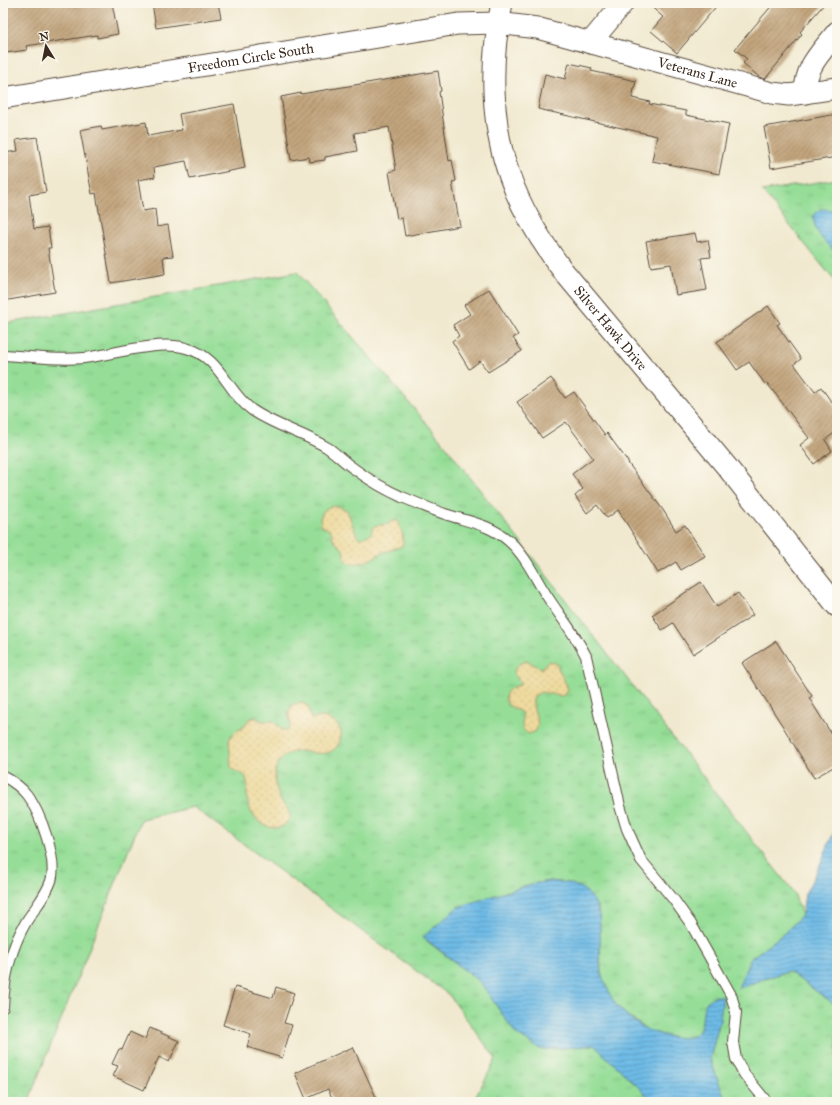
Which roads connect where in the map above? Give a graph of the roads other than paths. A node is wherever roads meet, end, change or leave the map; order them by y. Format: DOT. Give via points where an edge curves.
graph roads {
  1 [pos="502,3"];
  2 [pos="622,3"];
  3 [pos="498,23"];
  4 [pos="837,32"];
  5 [pos="590,43"];
  6 [pos="837,88"];
  7 [pos="805,94"];
  8 [pos="3,98"];
  9 [pos="3,355"];
  10 [pos="837,606"];
  11 [pos="3,776"];
  12 [pos="3,1007"];
  13 [pos="767,1102"];
  1 -- 3 [label="street, Silver Hawk Drive"];
  2 -- 5 [label="street"];
  3 -- 5 [label="street, Veterans Lane" via="538,28"];
  3 -- 8 [label="street, Freedom Circle South" via="458,24"];
  3 -- 10 [label="street, Silver Hawk Drive" via="494,88 499,132 510,177 533,226 564,272 727,467"];
  4 -- 7 [label="street" via="813,62 807,75"];
  5 -- 7 [label="street, Veterans Lane" via="772,93"];
  6 -- 7 [label="street, Veterans Lane"];
  9 -- 13 [label="lane" via="84,358 169,346 197,352 214,363 241,401 263,417 309,437 397,494 429,509 489,527 511,543 532,570 586,656 627,829 642,860 691,924 731,995 736,1012 733,1042 736,1059 744,1074"];
  11 -- 12 [label="lane" via="23,790 31,800 50,845 53,865 52,880 26,922 14,949 8,968"];
}
